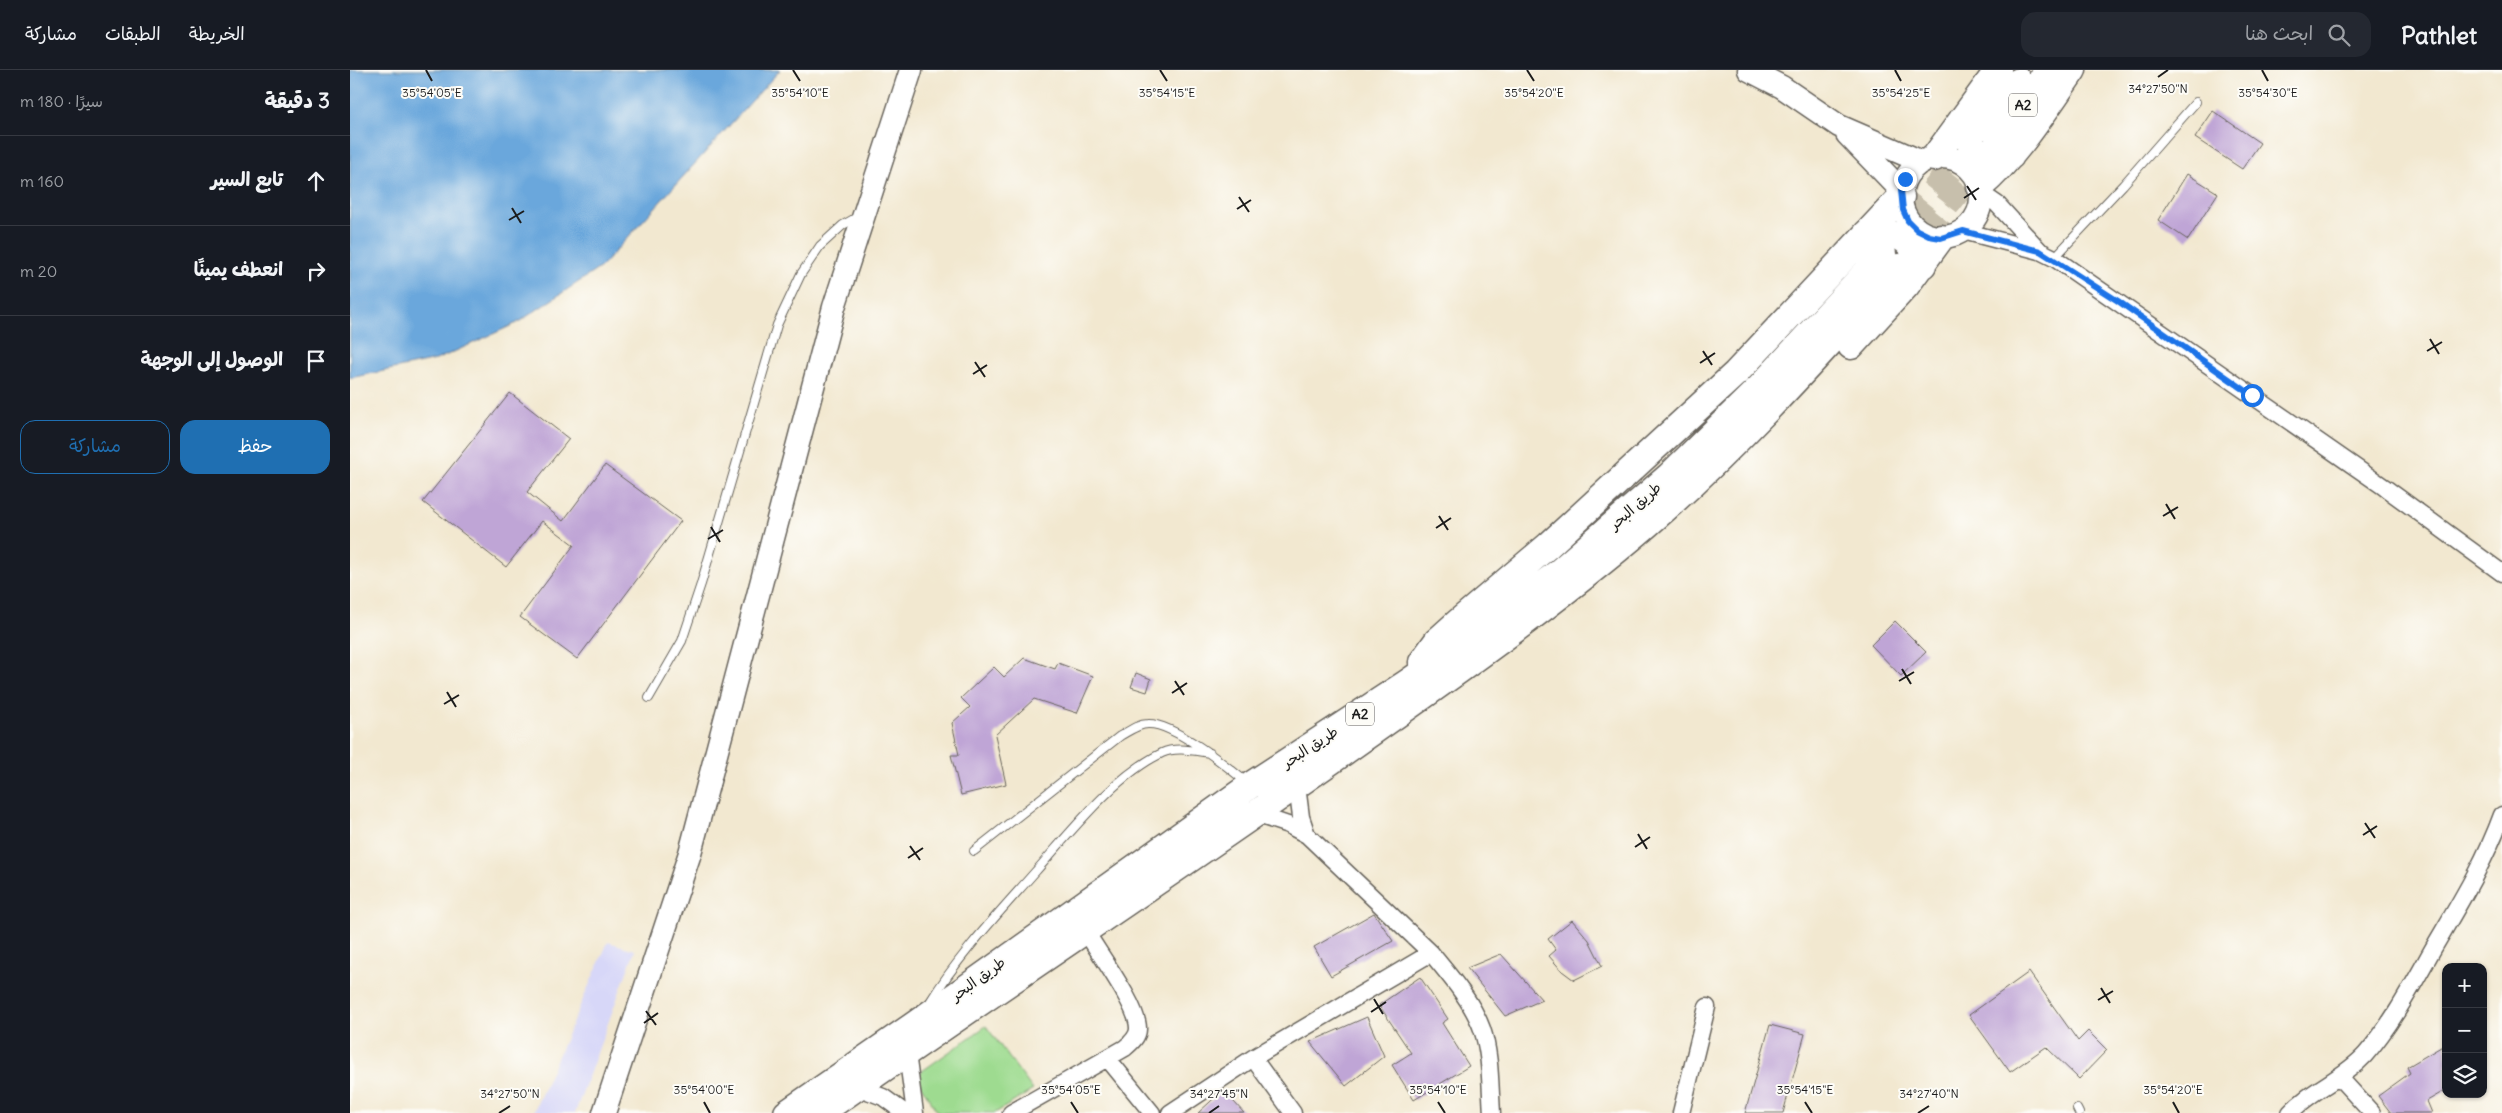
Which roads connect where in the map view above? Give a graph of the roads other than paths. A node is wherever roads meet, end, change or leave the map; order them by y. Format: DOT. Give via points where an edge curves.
graph roads {
  1 [pos="911,70"];
  2 [pos="1748,70"];
  3 [pos="1998,70"];
  4 [pos="2027,70"];
  5 [pos="2048,70"];
  6 [pos="2073,70"];
  7 [pos="2196,102"];
  8 [pos="1839,126"];
  9 [pos="1989,135"];
  10 [pos="1928,160"];
  11 [pos="1981,190"];
  12 [pos="1901,193"];
  13 [pos="865,212"];
  14 [pos="1866,234"];
  15 [pos="1952,234"];
  16 [pos="2047,254"];
  17 [pos="1902,262"];
  18 [pos="2502,573"];
  19 [pos="1407,684"];
  20 [pos="649,698"];
  21 [pos="1210,753"];
  22 [pos="1251,785"];
  23 [pos="1297,786"];
  24 [pos="1255,814"];
  25 [pos="2502,815"];
  26 [pos="1307,835"];
  27 [pos="974,851"];
  28 [pos="1085,930"];
  29 [pos="1431,952"];
  30 [pos="1707,1007"];
  31 [pos="917,1023"];
  32 [pos="907,1053"];
  33 [pos="1254,1058"];
  34 [pos="1108,1059"];
  35 [pos="2339,1077"];
  36 [pos="863,1092"];
  37 [pos="604,1113"];
  38 [pos="787,1113"];
  39 [pos="820,1113"];
  40 [pos="905,1113"];
  41 [pos="915,1113"];
  42 [pos="1011,1113"];
  43 [pos="1152,1113"];
  44 [pos="1170,1113"];
  45 [pos="1293,1113"];
  46 [pos="1492,1113"];
  47 [pos="1682,1113"];
  48 [pos="2290,1113"];
  49 [pos="2372,1113"];
  1 -- 13 [label="main road"];
  2 -- 8 [label="main road" via="1782,87"];
  3 -- 9 [label="highway"];
  4 -- 9 [label="highway, A2"];
  5 -- 9 [label="highway, A2"];
  6 -- 9 [label="highway"];
  7 -- 16 [label="lane" via="2123,184"];
  8 -- 10 [label="main road"];
  8 -- 12 [label="main road"];
  9 -- 10 [label="highway"];
  9 -- 11 [label="highway" via="1997,172"];
  10 -- 11 [label="main road" via="1946,157 1958,160 1976,176"];
  10 -- 12 [label="main road" via="1912,169"];
  11 -- 15 [label="main road" via="1980,208 1974,221"];
  11 -- 16 [label="street"];
  12 -- 14 [label="highway"];
  12 -- 15 [label="main road" via="1903,210 1917,230 1929,236"];
  13 -- 20 [label="lane" via="843,224 820,246 777,325 682,641"];
  13 -- 37 [label="main road" via="834,307 690,853"];
  14 -- 17 [label="highway" via="1882,232 1902,237 1910,244"];
  14 -- 19 [label="highway" via="1768,340 1681,425 1438,641"];
  15 -- 16 [label="street"];
  15 -- 17 [label="highway"];
  16 -- 18 [label="street" via="2377,482"];
  17 -- 19 [label="highway, طريق البحر / A2" via="1560,571"];
  17 -- 23 [label="highway, طريق البحر / A2" via="1790,388 1699,478 1600,563 1474,661"];
  19 -- 22 [label="highway, طريق البحر / A2"];
  21 -- 22 [label="lane"];
  21 -- 27 [label="lane" via="1159,725 1134,727"];
  21 -- 31 [label="lane" via="1176,749 1163,752 1102,798 973,942"];
  22 -- 31 [label="highway, طريق البحر / A2"];
  23 -- 24 [label="highway, طريق البحر / A2"];
  23 -- 26 [label="street"];
  24 -- 26 [label="street"];
  24 -- 28 [label="highway, طريق البحر / A2"];
  25 -- 35 [label="street" via="2477,872 2402,1005 2364,1055"];
  26 -- 29 [label="street"];
  28 -- 32 [label="highway, طريق البحر / A2"];
  28 -- 34 [label="street" via="1132,1007 1137,1022 1134,1040"];
  29 -- 33 [label="street"];
  29 -- 46 [label="street" via="1468,1003 1482,1030"];
  30 -- 47 [label="street"];
  31 -- 38 [label="highway, طريق البحر / A2"];
  32 -- 36 [label="highway, طريق البحر / A2"];
  32 -- 41 [label="street"];
  33 -- 44 [label="street"];
  33 -- 45 [label="street"];
  34 -- 42 [label="street"];
  34 -- 43 [label="street"];
  35 -- 48 [label="street" via="2310,1094"];
  35 -- 49 [label="street"];
  36 -- 39 [label="highway, طريق البحر / A2"];
  36 -- 40 [label="street"];
}
